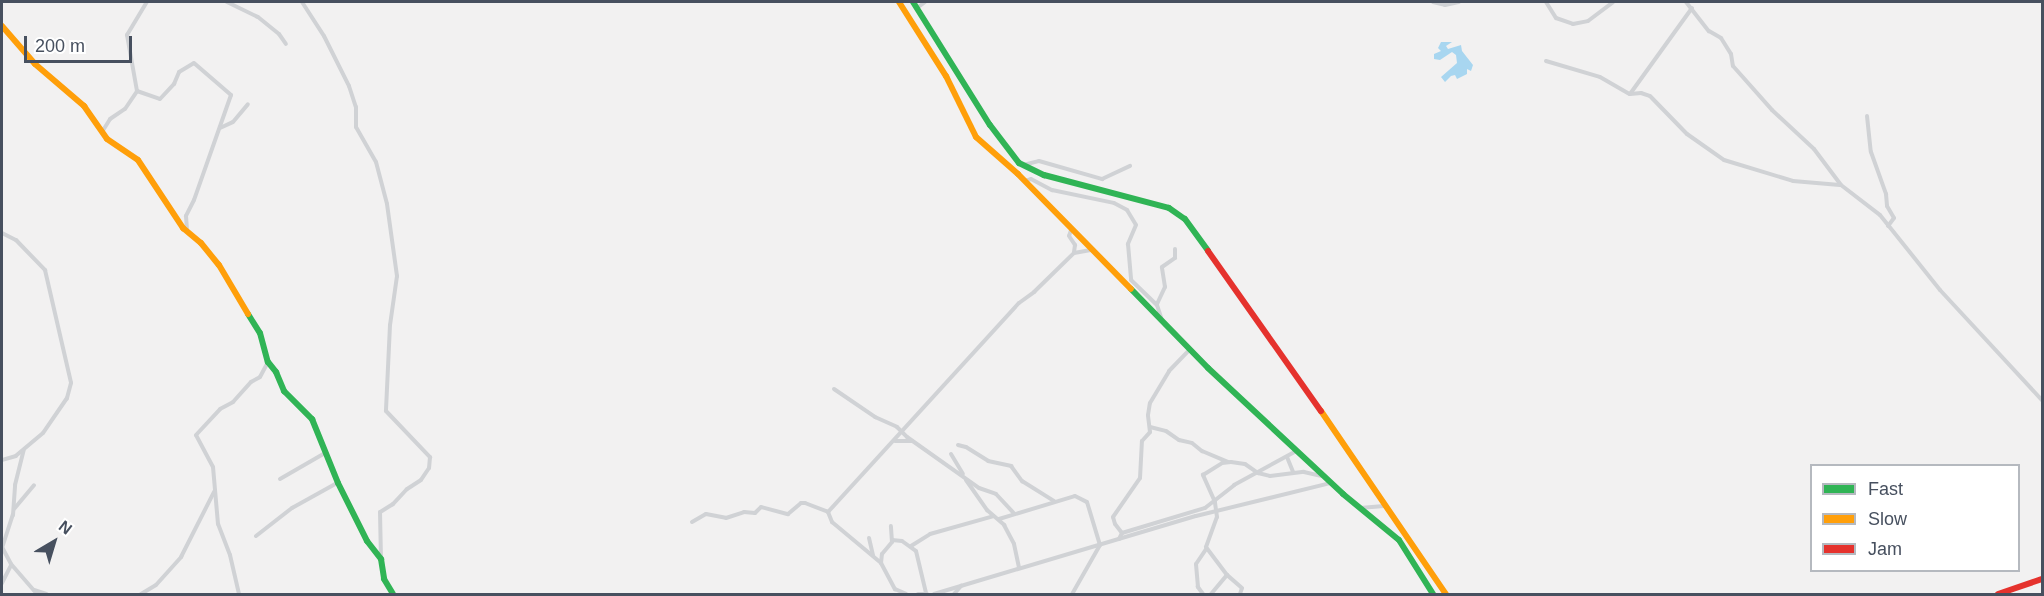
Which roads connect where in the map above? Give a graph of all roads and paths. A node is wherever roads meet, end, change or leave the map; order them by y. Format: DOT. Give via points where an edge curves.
graph roads {
  1 [pos="147,2"];
  2 [pos="227,2"];
  3 [pos="302,2"];
  4 [pos="899,2"];
  5 [pos="926,2"];
  6 [pos="1433,2"];
  7 [pos="1459,2"];
  8 [pos="1546,2"];
  9 [pos="1613,2"];
  10 [pos="1686,2"];
  11 [pos="915,5"];
  12 [pos="1692,8"];
  13 [pos="2,26"];
  14 [pos="286,44"];
  15 [pos="1546,61"];
  16 [pos="137,91"];
  17 [pos="1630,94"];
  18 [pos="248,104"];
  19 [pos="1867,116"];
  20 [pos="220,128"];
  21 [pos="102,132"];
  22 [pos="1023,165"];
  23 [pos="1130,166"];
  24 [pos="1025,181"];
  25 [pos="1841,185"];
  26 [pos="1888,226"];
  27 [pos="1071,230"];
  28 [pos="187,232"];
  29 [pos="2,233"];
  30 [pos="1175,249"];
  31 [pos="1092,250"];
  32 [pos="1074,253"];
  33 [pos="1157,305"];
  34 [pos="1162,323"];
  35 [pos="1190,350"];
  36 [pos="268,362"];
  37 [pos="834,389"];
  38 [pos="2043,400"];
  39 [pos="1150,426"];
  40 [pos="902,431"];
  41 [pos="894,441"];
  42 [pos="913,441"];
  43 [pos="958,445"];
  44 [pos="24,450"];
  45 [pos="1297,451"];
  46 [pos="326,453"];
  47 [pos="951,454"];
  48 [pos="1287,457"];
  49 [pos="2,460"];
  50 [pos="1228,462"];
  51 [pos="1293,472"];
  52 [pos="1258,473"];
  53 [pos="963,475"];
  54 [pos="1324,477"];
  55 [pos="280,479"];
  56 [pos="338,483"];
  57 [pos="1330,483"];
  58 [pos="34,486"];
  59 [pos="983,491"];
  60 [pos="214,492"];
  61 [pos="1055,501"];
  62 [pos="1215,502"];
  63 [pos="983,505"];
  64 [pos="1384,506"];
  65 [pos="1359,508"];
  66 [pos="14,510"];
  67 [pos="1217,511"];
  68 [pos="828,512"];
  69 [pos="1014,513"];
  70 [pos="996,518"];
  71 [pos="692,522"];
  72 [pos="891,526"];
  73 [pos="1122,533"];
  74 [pos="256,536"];
  75 [pos="869,538"];
  76 [pos="892,540"];
  77 [pos="1118,540"];
  78 [pos="1100,545"];
  79 [pos="911,546"];
  80 [pos="2,548"];
  81 [pos="1206,549"];
  82 [pos="873,556"];
  83 [pos="381,559"];
  84 [pos="881,562"];
  85 [pos="11,564"];
  86 [pos="1019,567"];
  87 [pos="1227,575"];
  88 [pos="2043,579"];
  89 [pos="2,583"];
  90 [pos="961,586"];
  91 [pos="31,588"];
  92 [pos="895,589"];
  93 [pos="37,594"];
  94 [pos="46,594"];
  95 [pos="141,594"];
  96 [pos="239,594"];
  97 [pos="393,594"];
  98 [pos="893,594"];
  99 [pos="906,594"];
  100 [pos="918,594"];
  101 [pos="926,594"];
  102 [pos="934,594"];
  103 [pos="954,594"];
  104 [pos="1072,594"];
  105 [pos="1203,594"];
  106 [pos="1210,594"];
  107 [pos="1240,594"];
  108 [pos="1433,594"];
  109 [pos="1446,594"];
  110 [pos="1998,594"];
  1 -- 16 [label="street" via="127,35"];
  2 -- 14 [label="street" via="258,17"];
  3 -- 83 [label="street" via="349,86 356,107 356,127 376,162 386,200 397,276 386,411 430,457 429,468 421,480 380,512"];
  4 -- 24 [label="main road" via="950,83 973,133"];
  5 -- 11 [label="street"];
  6 -- 7 [label="street"];
  8 -- 9 [label="street" via="1556,18 1574,24 1588,21"];
  10 -- 12 [label="street"];
  11 -- 22 [label="main road" via="990,125"];
  12 -- 17 [label="street"];
  12 -- 25 [label="street" via="1709,31 1722,40 1740,75 1814,149"];
  13 -- 21 [label="main road" via="35,63 84,106"];
  15 -- 17 [label="street" via="1600,77"];
  16 -- 20 [label="street" via="160,99 179,72 196,64 231,95"];
  16 -- 21 [label="street"];
  17 -- 25 [label="street" via="1650,96 1682,130 1724,160 1793,181"];
  18 -- 20 [label="street" via="233,122"];
  19 -- 26 [label="street" via="1871,152 1894,218"];
  20 -- 28 [label="street" via="186,216"];
  21 -- 28 [label="main road" via="145,167 160,197"];
  22 -- 23 [label="street" via="1039,161 1102,179"];
  22 -- 64 [label="main road" via="1044,175 1153,202 1185,219"];
  24 -- 27 [label="main road"];
  24 -- 33 [label="street" via="1031,179 1052,190 1114,203 1127,210 1136,225 1128,244 1131,280"];
  25 -- 26 [label="street" via="1870,205"];
  26 -- 38 [label="street" via="1969,323"];
  27 -- 31 [label="main road"];
  27 -- 32 [label="street"];
  28 -- 36 [label="main road" via="208,251 229,280 260,333"];
  29 -- 44 [label="street" via="16,240 45,270 71,383 67,398 43,433"];
  30 -- 33 [label="street" via="1175,258 1162,267 1165,287"];
  31 -- 32 [label="street"];
  31 -- 34 [label="main road"];
  32 -- 40 [label="street" via="1018,303"];
  33 -- 34 [label="street"];
  34 -- 35 [label="main road"];
  35 -- 39 [label="street" via="1169,371 1152,399"];
  35 -- 45 [label="main road"];
  36 -- 46 [label="main road" via="286,394 309,415"];
  36 -- 60 [label="street" via="260,377 197,432 196,438 213,467"];
  37 -- 40 [label="street"];
  39 -- 50 [label="street"];
  39 -- 73 [label="street" via="1143,441 1140,478 1113,517"];
  40 -- 41 [label="street"];
  40 -- 42 [label="street"];
  41 -- 42 [label="street"];
  41 -- 68 [label="street"];
  42 -- 53 [label="street"];
  43 -- 61 [label="street" via="988,461 1011,466 1022,481"];
  44 -- 49 [label="street"];
  44 -- 66 [label="street" via="15,485"];
  45 -- 48 [label="street"];
  45 -- 54 [label="main road"];
  46 -- 55 [label="street"];
  46 -- 56 [label="main road"];
  47 -- 53 [label="street"];
  48 -- 51 [label="street"];
  48 -- 52 [label="street"];
  50 -- 52 [label="street" via="1245,464"];
  50 -- 62 [label="street" via="1203,475"];
  51 -- 52 [label="street" via="1275,476"];
  51 -- 54 [label="street"];
  52 -- 62 [label="street" via="1228,489"];
  53 -- 59 [label="street"];
  53 -- 63 [label="street"];
  54 -- 57 [label="main road"];
  56 -- 74 [label="street" via="284,513"];
  56 -- 83 [label="main road" via="367,541"];
  57 -- 65 [label="main road"];
  57 -- 67 [label="street"];
  58 -- 66 [label="street"];
  59 -- 63 [label="street"];
  59 -- 69 [label="street" via="999,496"];
  60 -- 95 [label="street" via="182,557 156,585"];
  60 -- 96 [label="street" via="218,524"];
  61 -- 69 [label="street"];
  61 -- 78 [label="street" via="1075,496 1087,502"];
  62 -- 67 [label="street"];
  62 -- 73 [label="street" via="1198,512"];
  63 -- 70 [label="street"];
  64 -- 65 [label="street"];
  64 -- 109 [label="main road"];
  65 -- 108 [label="main road" via="1404,545"];
  66 -- 80 [label="street"];
  67 -- 77 [label="street"];
  67 -- 81 [label="street"];
  68 -- 71 [label="street" via="802,502 788,514 761,507 755,513 726,518 706,514"];
  68 -- 82 [label="street" via="832,522"];
  69 -- 70 [label="street"];
  70 -- 79 [label="street" via="930,534"];
  70 -- 86 [label="street" via="1014,544"];
  72 -- 76 [label="street"];
  73 -- 77 [label="street"];
  75 -- 82 [label="street"];
  76 -- 79 [label="street"];
  76 -- 84 [label="street"];
  77 -- 78 [label="street"];
  78 -- 86 [label="street"];
  78 -- 104 [label="street"];
  79 -- 101 [label="street" via="916,551"];
  80 -- 85 [label="street"];
  81 -- 87 [label="street"];
  81 -- 105 [label="street" via="1196,564 1198,587"];
  82 -- 84 [label="street"];
  83 -- 97 [label="main road" via="384,579"];
  84 -- 92 [label="street"];
  85 -- 89 [label="street"];
  85 -- 91 [label="street"];
  86 -- 90 [label="street"];
  87 -- 106 [label="street"];
  87 -- 107 [label="street" via="1242,588"];
  88 -- 110 [label="main road"];
  90 -- 102 [label="street"];
  90 -- 103 [label="street"];
  91 -- 93 [label="street"];
  91 -- 94 [label="street"];
  92 -- 98 [label="street"];
  92 -- 99 [label="street"];
  100 -- 101 [label="street"];
}
